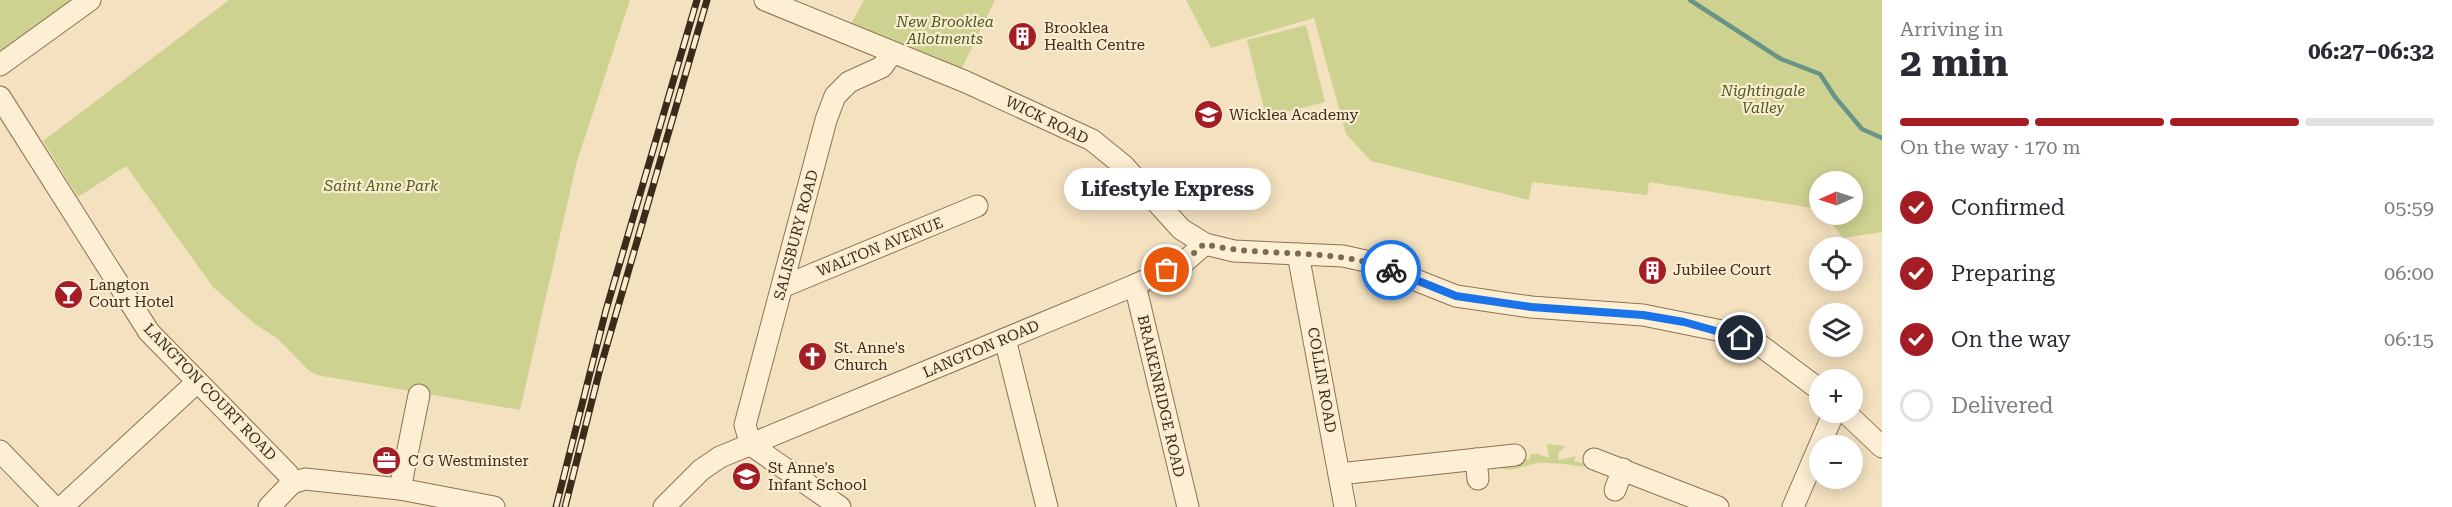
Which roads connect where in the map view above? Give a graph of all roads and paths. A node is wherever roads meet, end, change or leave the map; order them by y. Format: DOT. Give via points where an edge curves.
graph roads {
  1 [pos="90,0"];
  2 [pos="766,0"];
  3 [pos="892,53"];
  4 [pos="0,66"];
  5 [pos="0,97"];
  6 [pos="977,206"];
  7 [pos="1204,244"];
  8 [pos="1298,254"];
  9 [pos="1135,285"];
  10 [pos="782,287"];
  11 [pos="1005,339"];
  12 [pos="197,382"];
  13 [pos="1809,382"];
  14 [pos="419,395"];
  15 [pos="1829,423"];
  16 [pos="1857,423"];
  17 [pos="751,445"];
  18 [pos="1882,447"];
  19 [pos="0,451"];
  20 [pos="1515,455"];
  21 [pos="1594,459"];
  22 [pos="1623,469"];
  23 [pos="1339,474"];
  24 [pos="292,483"];
  25 [pos="400,489"];
  26 [pos="1615,490"];
  27 [pos="54,507"];
  28 [pos="62,507"];
  29 [pos="269,507"];
  30 [pos="494,507"];
  31 [pos="664,507"];
  32 [pos="840,507"];
  33 [pos="1047,507"];
  34 [pos="1188,507"];
  35 [pos="1345,507"];
  36 [pos="1718,507"];
  37 [pos="1793,507"];
  1 -- 4 [label="street"];
  2 -- 3 [label="street, WICK ROAD"];
  3 -- 7 [label="street, WICK ROAD" via="1092,140 1124,166 1181,229"];
  3 -- 10 [label="street, SALISBURY ROAD" via="882,67 849,81 835,96"];
  5 -- 12 [label="street, LANGTON COURT ROAD" via="149,332"];
  6 -- 10 [label="street, WALTON AVENUE"];
  7 -- 8 [label="street, WICK ROAD" via="1234,251"];
  7 -- 9 [label="street, LANGTON ROAD" via="1183,263"];
  8 -- 13 [label="street, WICK ROAD" via="1370,262 1456,296 1531,307 1643,315 1722,331 1757,343"];
  8 -- 23 [label="street, COLLIN ROAD"];
  9 -- 11 [label="street, LANGTON ROAD"];
  9 -- 34 [label="street, BRAIKENRIDGE ROAD"];
  10 -- 17 [label="street, SALISBURY ROAD" via="745,425"];
  11 -- 17 [label="street, LANGTON ROAD"];
  11 -- 33 [label="street"];
  12 -- 24 [label="street, LANGTON COURT ROAD" via="288,474"];
  12 -- 28 [label="street"];
  14 -- 25 [label="street"];
  15 -- 37 [label="street"];
  16 -- 18 [label="street"];
  17 -- 31 [label="street" via="720,457 701,470"];
  17 -- 32 [label="street"];
  19 -- 27 [label="street"];
  20 -- 23 [label="street" via="1477,469"];
  21 -- 22 [label="street"];
  22 -- 26 [label="street"];
  22 -- 36 [label="street"];
  23 -- 35 [label="street, COLLIN ROAD"];
  24 -- 25 [label="street" via="305,479"];
  24 -- 29 [label="street"];
  25 -- 30 [label="street"];
}
